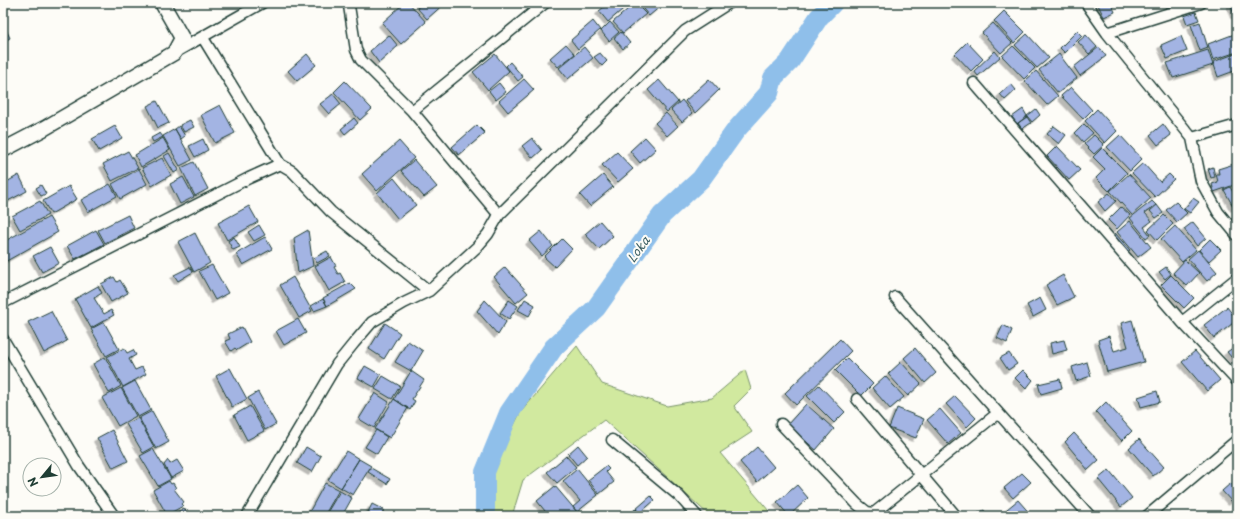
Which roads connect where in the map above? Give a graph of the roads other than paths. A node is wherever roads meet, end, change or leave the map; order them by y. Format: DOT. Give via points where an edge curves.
graph roads {
  1 [pos="162,3"];
  2 [pos="262,3"];
  3 [pos="347,3"];
  4 [pos="545,3"];
  5 [pos="730,3"];
  6 [pos="1086,3"];
  7 [pos="1201,3"];
  8 [pos="1107,32"];
  9 [pos="203,38"];
  10 [pos="174,53"];
  11 [pos="974,83"];
  12 [pos="412,111"];
  13 [pos="1237,125"];
  14 [pos="1192,138"];
  15 [pos="3,150"];
  16 [pos="280,164"];
  17 [pos="499,215"];
  18 [pos="1237,235"];
  19 [pos="1237,278"];
  20 [pos="429,291"];
  21 [pos="895,297"];
  22 [pos="3,303"];
  23 [pos="1182,322"];
  24 [pos="3,339"];
  25 [pos="1237,381"];
  26 [pos="857,399"];
  27 [pos="998,413"];
  28 [pos="781,424"];
  29 [pos="612,440"];
  30 [pos="1237,440"];
  31 [pos="921,475"];
  32 [pos="114,516"];
  33 [pos="247,516"];
  34 [pos="697,516"];
  35 [pos="956,516"];
  36 [pos="1090,516"];
  37 [pos="1147,516"];
  1 -- 10 [label="street" via="182,38"];
  2 -- 9 [label="street"];
  3 -- 12 [label="street" via="356,50 361,60"];
  4 -- 12 [label="street"];
  5 -- 17 [label="street" via="685,31"];
  6 -- 8 [label="street"];
  7 -- 8 [label="street"];
  8 -- 14 [label="street"];
  9 -- 10 [label="street"];
  9 -- 16 [label="street"];
  10 -- 15 [label="street"];
  11 -- 23 [label="street"];
  12 -- 17 [label="street"];
  13 -- 14 [label="street"];
  14 -- 18 [label="street" via="1201,181 1218,212"];
  16 -- 20 [label="street" via="292,171 331,212"];
  16 -- 22 [label="street"];
  17 -- 20 [label="street" via="480,243"];
  19 -- 23 [label="street"];
  20 -- 33 [label="street" via="372,322 337,364"];
  21 -- 27 [label="street"];
  23 -- 25 [label="street"];
  24 -- 32 [label="street" via="79,466"];
  26 -- 31 [label="street"];
  27 -- 31 [label="street"];
  27 -- 36 [label="street"];
  28 -- 31 [label="street" via="867,512 874,513"];
  29 -- 34 [label="street" via="679,496"];
  30 -- 37 [label="street"];
  31 -- 35 [label="street"];
}
